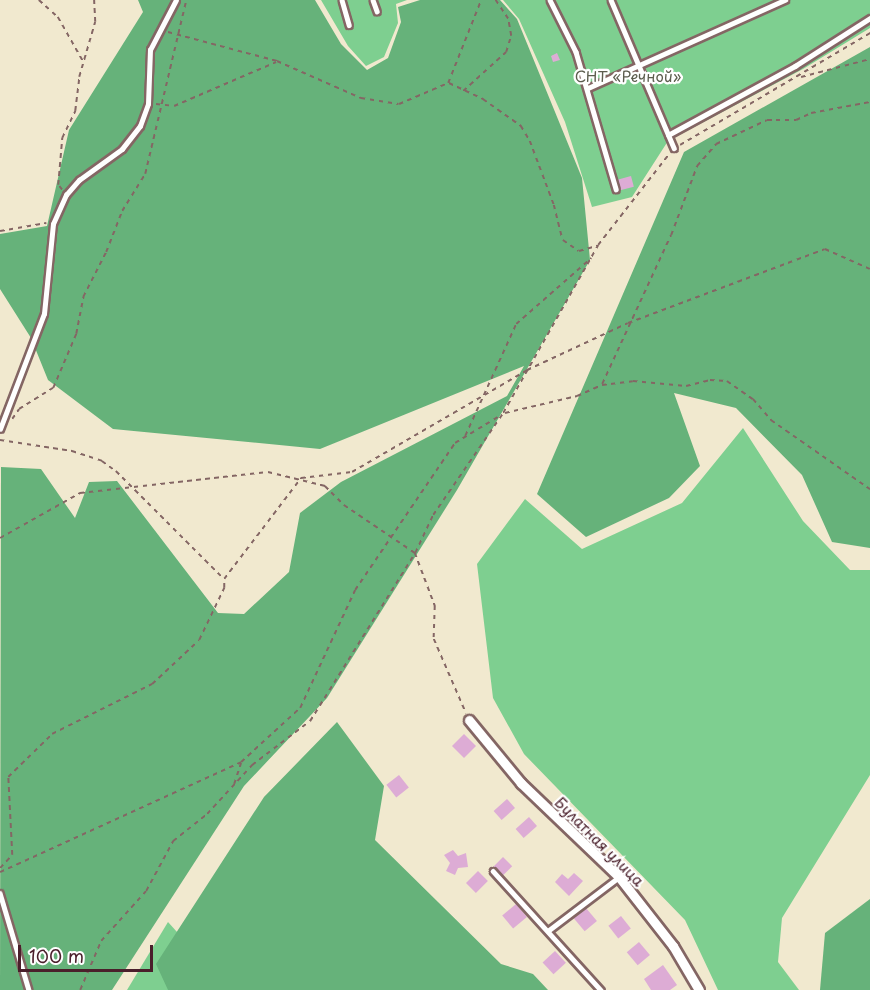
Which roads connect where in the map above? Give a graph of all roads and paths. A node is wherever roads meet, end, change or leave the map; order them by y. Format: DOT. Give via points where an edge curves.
graph roads {
  1 [pos="39,0"];
  2 [pos="94,0"];
  3 [pos="176,0"];
  4 [pos="186,0"];
  5 [pos="342,0"];
  6 [pos="373,0"];
  7 [pos="481,0"];
  8 [pos="495,0"];
  9 [pos="550,0"];
  10 [pos="611,0"];
  11 [pos="785,0"];
  12 [pos="377,11"];
  13 [pos="870,18"];
  14 [pos="349,25"];
  15 [pos="158,30"];
  16 [pos="870,33"];
  17 [pos="179,34"];
  18 [pos="870,59"];
  19 [pos="277,61"];
  20 [pos="83,62"];
  21 [pos="639,66"];
  22 [pos="801,77"];
  23 [pos="448,83"];
  24 [pos="588,88"];
  25 [pos="463,91"];
  26 [pos="148,101"];
  27 [pos="870,102"];
  28 [pos="163,107"];
  29 [pos="668,135"];
  30 [pos="674,148"];
  31 [pos="616,189"];
  32 [pos="66,195"];
  33 [pos="53,224"];
  34 [pos="0,231"];
  35 [pos="598,245"];
  36 [pos="593,258"];
  37 [pos="870,269"];
  38 [pos="628,322"];
  39 [pos="527,370"];
  40 [pos="602,385"];
  41 [pos="483,396"];
  42 [pos="504,413"];
  43 [pos="6,426"];
  44 [pos="0,429"];
  45 [pos="465,437"];
  46 [pos="0,440"];
  47 [pos="301,478"];
  48 [pos="129,486"];
  49 [pos="870,489"];
  50 [pos="393,535"];
  51 [pos="0,538"];
  52 [pos="415,553"];
  53 [pos="224,579"];
  54 [pos="469,720"];
  55 [pos="241,762"];
  56 [pos="233,785"];
  57 [pos="0,868"];
  58 [pos="493,871"];
  59 [pos="0,872"];
  60 [pos="619,877"];
  61 [pos="0,893"];
  62 [pos="549,930"];
  63 [pos="29,990"];
  64 [pos="80,990"];
  65 [pos="601,990"];
  66 [pos="699,990"];
  1 -- 20 [label="path" via="58,17"];
  2 -- 20 [label="path" via="95,21"];
  3 -- 15 [label="lane"];
  4 -- 17 [label="path"];
  5 -- 14 [label="lane"];
  6 -- 12 [label="lane"];
  7 -- 23 [label="path"];
  8 -- 25 [label="path" via="508,19 510,36 506,52"];
  9 -- 24 [label="lane" via="576,52"];
  10 -- 21 [label="lane"];
  11 -- 21 [label="lane"];
  13 -- 29 [label="lane" via="795,66"];
  15 -- 17 [label="path"];
  15 -- 26 [label="lane" via="150,50"];
  16 -- 22 [label="path"];
  17 -- 19 [label="path"];
  17 -- 28 [label="path"];
  18 -- 22 [label="path"];
  19 -- 23 [label="path" via="361,98 399,104"];
  19 -- 28 [label="path" via="201,95"];
  20 -- 32 [label="path" via="75,111 62,138 58,185"];
  21 -- 24 [label="lane"];
  21 -- 29 [label="lane"];
  22 -- 30 [label="path"];
  23 -- 25 [label="path"];
  24 -- 31 [label="lane"];
  25 -- 35 [label="path" via="483,99 521,126 531,141 563,240 579,250"];
  26 -- 28 [label="path"];
  26 -- 32 [label="lane" via="140,126 122,149 92,168"];
  27 -- 38 [label="path" via="811,113 796,120 766,120 716,144 697,166 667,244"];
  28 -- 43 [label="path" via="145,174 122,211 83,297 76,333 53,388 19,410"];
  29 -- 30 [label="lane"];
  30 -- 35 [label="path"];
  32 -- 33 [label="lane"];
  33 -- 34 [label="path" via="38,221"];
  33 -- 44 [label="lane" via="44,314"];
  35 -- 36 [label="path"];
  36 -- 39 [label="path"];
  36 -- 41 [label="path" via="516,324"];
  37 -- 38 [label="path" via="825,249"];
  38 -- 39 [label="path"];
  38 -- 40 [label="path"];
  39 -- 41 [label="path"];
  39 -- 42 [label="path"];
  40 -- 42 [label="path" via="576,396"];
  40 -- 49 [label="path" via="633,381 686,386 710,380 727,381 753,399 771,420"];
  41 -- 45 [label="path"];
  41 -- 47 [label="path" via="352,472"];
  42 -- 45 [label="path"];
  42 -- 52 [label="path" via="433,515"];
  45 -- 50 [label="path" via="455,443"];
  46 -- 48 [label="path" via="72,451 102,461"];
  47 -- 48 [label="path" via="268,472"];
  47 -- 50 [label="path" via="325,486 344,505"];
  47 -- 53 [label="path"];
  48 -- 51 [label="path" via="80,493"];
  48 -- 53 [label="path"];
  50 -- 52 [label="path"];
  50 -- 55 [label="path" via="355,590 300,708"];
  52 -- 54 [label="path" via="435,606 434,639"];
  52 -- 56 [label="path" via="310,721 252,765"];
  53 -- 57 [label="path" via="224,588 199,640 152,684 52,734 8,777 12,855"];
  54 -- 60 [label="street, Булатная улица" via="521,783"];
  55 -- 56 [label="path"];
  55 -- 59 [label="path"];
  56 -- 64 [label="path" via="207,814 173,841 146,891 101,941"];
  58 -- 62 [label="lane"];
  60 -- 62 [label="lane"];
  60 -- 66 [label="street, Булатная улица" via="673,946"];
  61 -- 63 [label="lane"];
  62 -- 65 [label="lane"];
}
